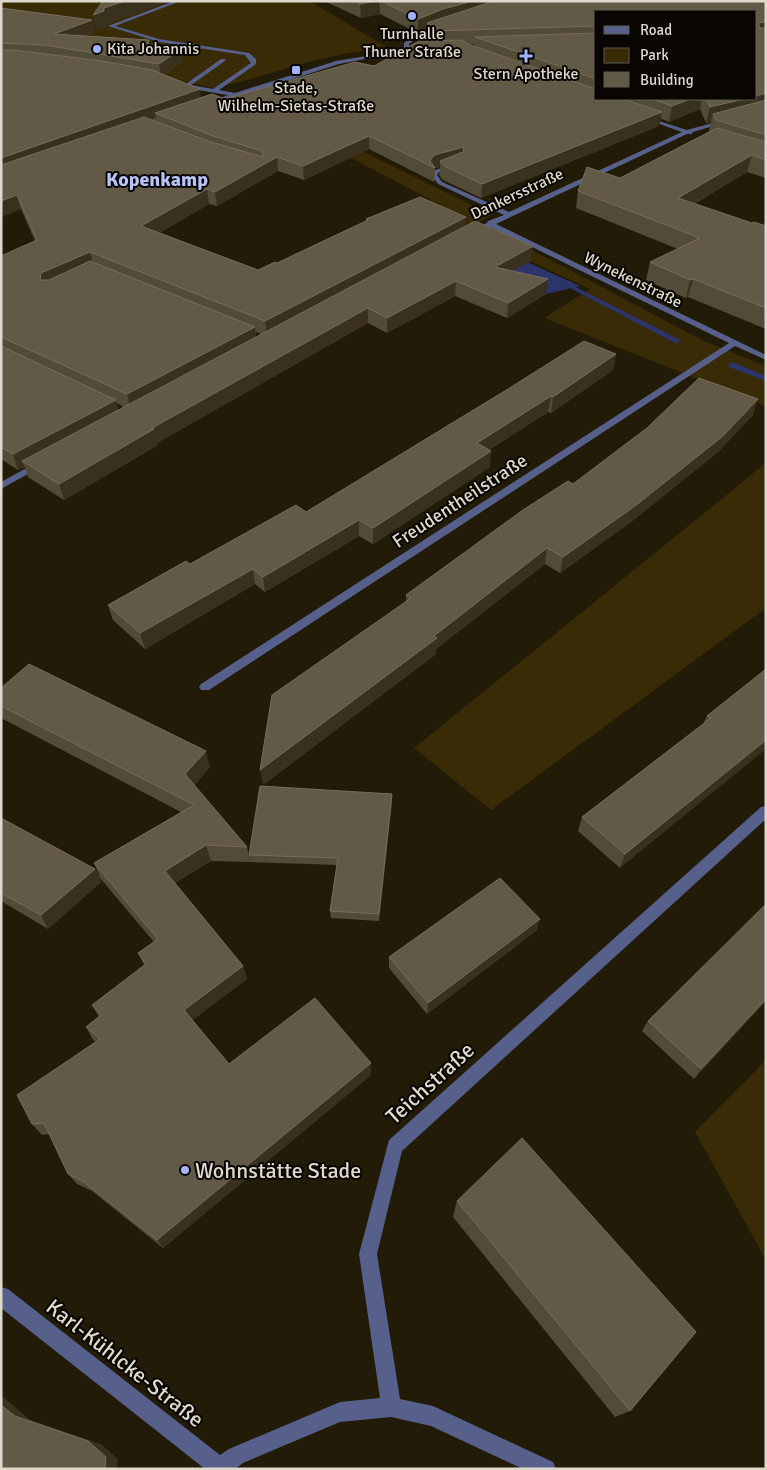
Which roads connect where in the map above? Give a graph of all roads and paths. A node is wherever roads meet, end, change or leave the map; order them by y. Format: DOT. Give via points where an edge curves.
graph roads {
  1 [pos="179,1"];
  2 [pos="452,25"];
  3 [pos="426,49"];
  4 [pos="407,50"];
  5 [pos="223,60"];
  6 [pos="173,83"];
  7 [pos="186,86"];
  8 [pos="214,91"];
  9 [pos="236,95"];
  10 [pos="200,107"];
  11 [pos="642,116"];
  12 [pos="731,120"];
  13 [pos="687,132"];
  14 [pos="704,137"];
  15 [pos="460,163"];
  16 [pos="507,214"];
  17 [pos="490,222"];
  18 [pos="465,236"];
  19 [pos="733,344"];
  20 [pos="766,358"];
  21 [pos="48,460"];
  22 [pos="1,486"];
  23 [pos="205,687"];
  24 [pos="766,811"];
  25 [pos="1,1296"];
  26 [pos="390,1407"];
  27 [pos="218,1468"];
  28 [pos="546,1469"];
  1 -- 8 [label="street" via="110,26 165,41 236,51 253,59 254,64 249,69"];
  2 -- 4 [label="street" via="418,35 406,44"];
  3 -- 4 [label="street"];
  4 -- 9 [label="street" via="328,65"];
  5 -- 7 [label="street"];
  6 -- 7 [label="street"];
  7 -- 8 [label="street"];
  8 -- 9 [label="street"];
  9 -- 10 [label="street"];
  11 -- 13 [label="street"];
  12 -- 13 [label="street, Dankersstraße"];
  13 -- 14 [label="street"];
  13 -- 16 [label="street, Dankersstraße"];
  15 -- 16 [label="street" via="436,171 435,179"];
  16 -- 17 [label="street, Dankersstraße"];
  17 -- 18 [label="street, Dankersstraße"];
  17 -- 19 [label="street, Wynekenstraße"];
  19 -- 20 [label="street, Wynekenstraße"];
  19 -- 23 [label="street, Freudentheilstraße"];
  21 -- 22 [label="street"];
  24 -- 26 [label="street, Teichstraße" via="395,1146 368,1254"];
  25 -- 27 [label="street, Karl-Kühlcke-Straße"];
  26 -- 27 [label="street" via="340,1412 236,1456"];
  26 -- 28 [label="street" via="433,1416"];
}
